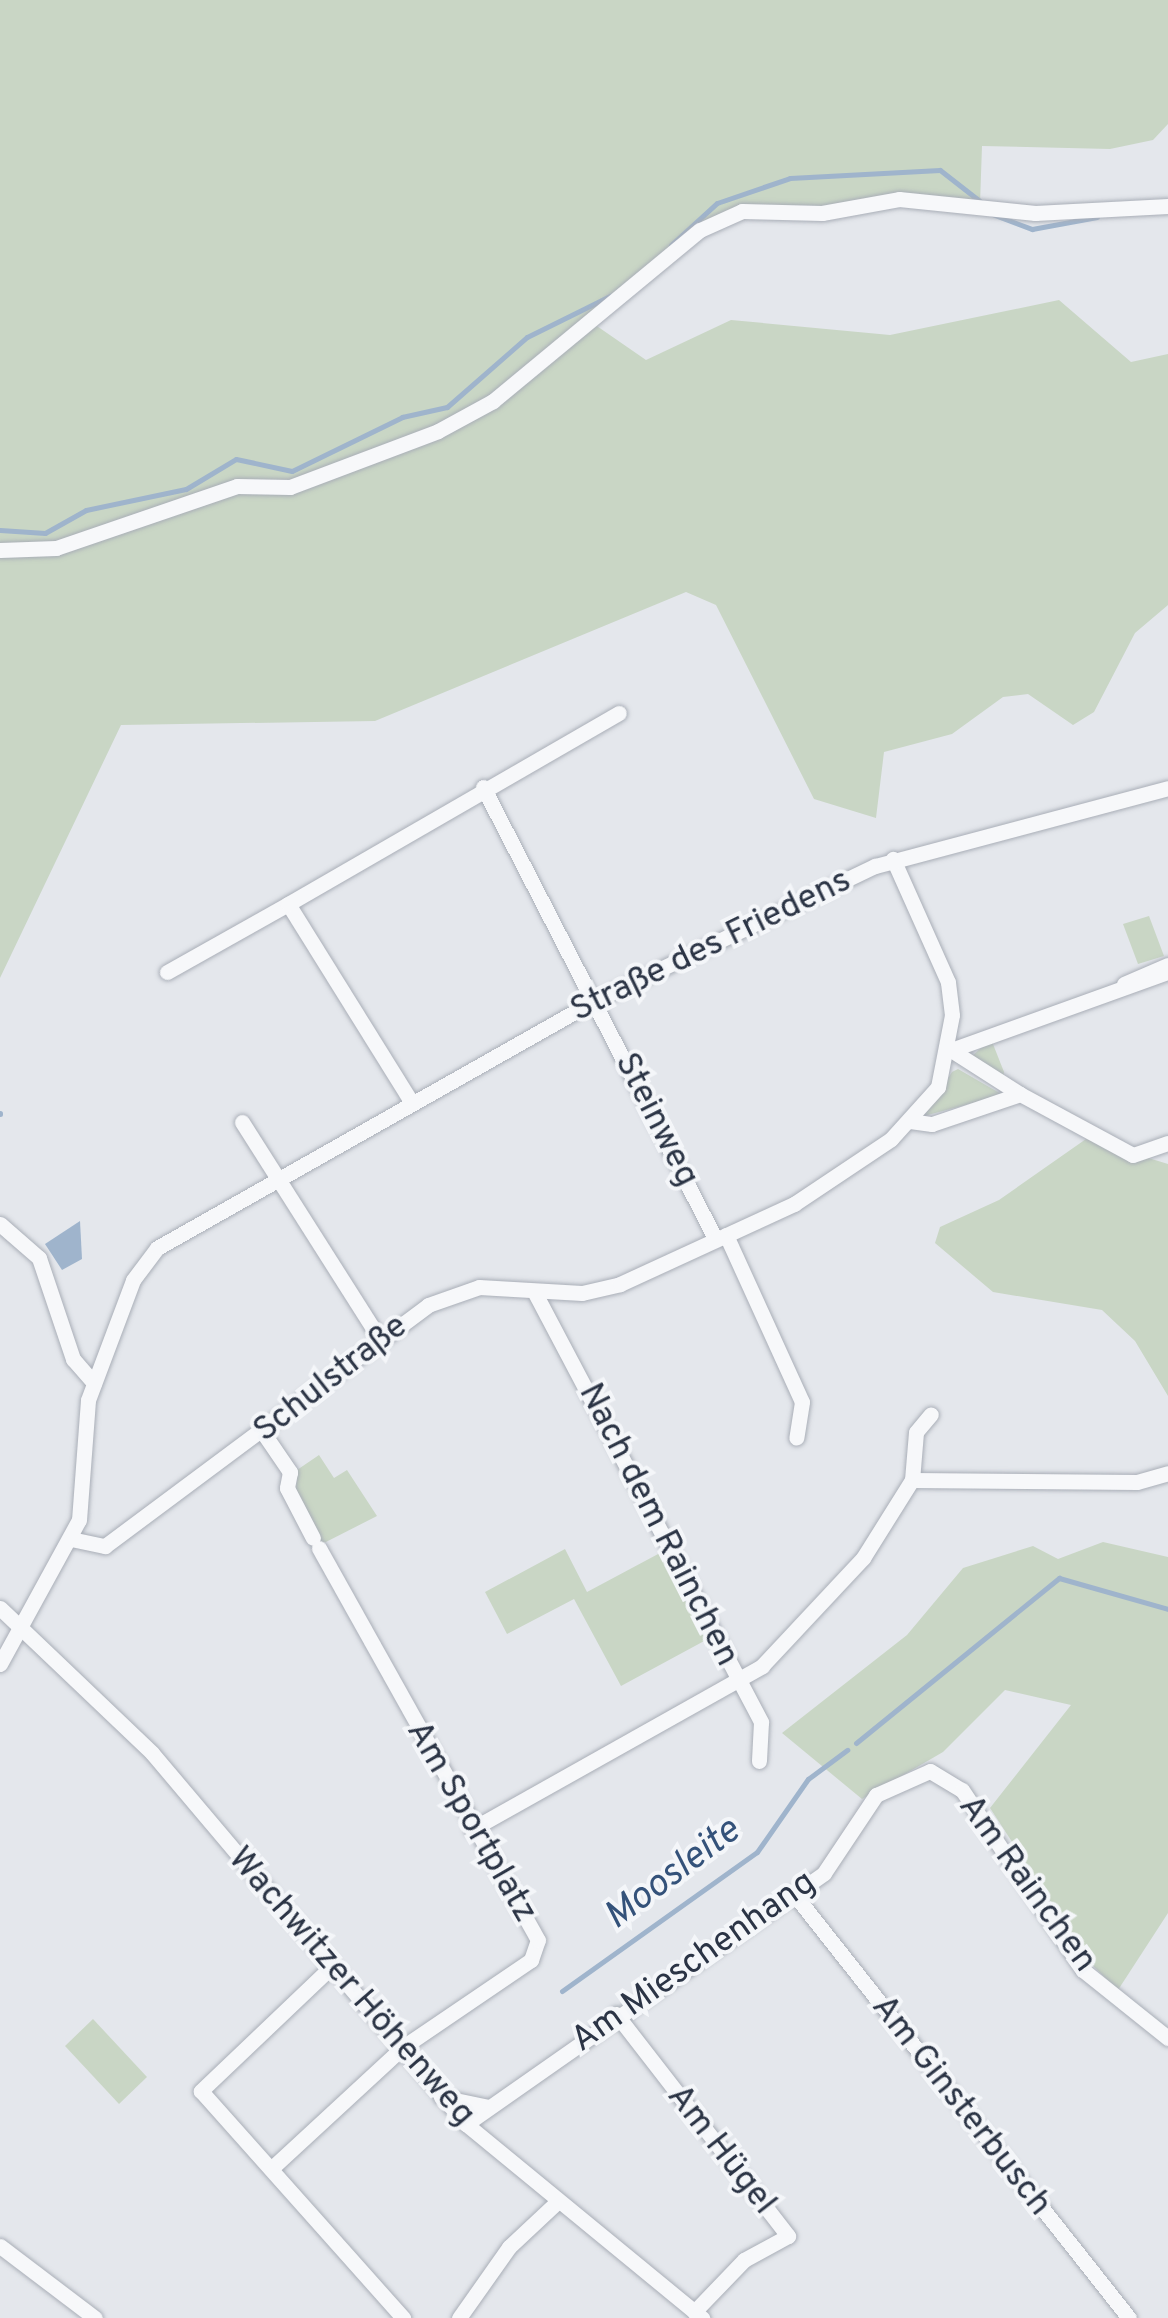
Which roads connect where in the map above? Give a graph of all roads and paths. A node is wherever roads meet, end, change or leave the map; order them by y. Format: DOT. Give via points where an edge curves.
graph roads {
  1 [pos="1168,206"];
  2 [pos="0,550"];
  3 [pos="619,713"];
  4 [pos="483,787"];
  5 [pos="1168,788"];
  6 [pos="893,860"];
  7 [pos="288,904"];
  8 [pos="1168,965"];
  9 [pos="167,972"];
  10 [pos="1168,972"];
  11 [pos="1124,984"];
  12 [pos="594,1001"];
  13 [pos="951,1050"];
  14 [pos="1020,1094"];
  15 [pos="412,1103"];
  16 [pos="910,1121"];
  17 [pos="242,1122"];
  18 [pos="1168,1142"];
  19 [pos="284,1176"];
  20 [pos="0,1224"];
  21 [pos="721,1237"];
  22 [pos="535,1293"];
  23 [pos="378,1336"];
  24 [pos="94,1383"];
  25 [pos="931,1414"];
  26 [pos="262,1431"];
  27 [pos="796,1438"];
  28 [pos="1168,1473"];
  29 [pos="912,1480"];
  30 [pos="71,1539"];
  31 [pos="0,1608"];
  32 [pos="23,1633"];
  33 [pos="0,1664"];
  34 [pos="737,1683"];
  35 [pos="758,1761"];
  36 [pos="930,1771"];
  37 [pos="472,1829"];
  38 [pos="794,1894"];
  39 [pos="331,1967"];
  40 [pos="616,2014"];
  41 [pos="1168,2038"];
  42 [pos="403,2047"];
  43 [pos="441,2097"];
  44 [pos="490,2107"];
  45 [pos="466,2124"];
  46 [pos="273,2167"];
  47 [pos="556,2203"];
  48 [pos="0,2246"];
  49 [pos="698,2315"];
  50 [pos="95,2318"];
  51 [pos="403,2318"];
  52 [pos="459,2318"];
  53 [pos="1130,2318"];
  1 -- 2 [label="street" via="1036,213 899,199 720,218 493,400 438,430 290,487 237,486 56,548"];
  3 -- 4 [label="street"];
  4 -- 7 [label="street"];
  4 -- 12 [label="street, Steinweg"];
  5 -- 6 [label="street, Straße des Friedens"];
  6 -- 12 [label="street, Straße des Friedens"];
  6 -- 13 [label="street, Schulstraße" via="948,982"];
  7 -- 9 [label="street"];
  7 -- 15 [label="street"];
  8 -- 11 [label="street"];
  10 -- 11 [label="street"];
  11 -- 13 [label="street"];
  12 -- 15 [label="street, Straße des Friedens"];
  12 -- 21 [label="street, Steinweg"];
  13 -- 14 [label="street"];
  13 -- 16 [label="street, Schulstraße" via="938,1088"];
  14 -- 16 [label="street" via="932,1124"];
  14 -- 18 [label="street" via="1133,1154"];
  15 -- 19 [label="street, Straße des Friedens"];
  16 -- 21 [label="street, Schulstraße" via="794,1204"];
  17 -- 19 [label="street"];
  19 -- 23 [label="street"];
  19 -- 24 [label="street, Straße des Friedens" via="150,1254"];
  20 -- 24 [label="street" via="39,1258 72,1360"];
  21 -- 22 [label="street, Schulstraße" via="620,1284"];
  21 -- 27 [label="street" via="802,1402"];
  22 -- 23 [label="street, Schulstraße" via="463,1291"];
  22 -- 34 [label="street, Nach dem Rainchen"];
  23 -- 26 [label="street, Schulstraße"];
  24 -- 30 [label="street, Straße des Friedens"];
  25 -- 29 [label="street" via="916,1432"];
  26 -- 30 [label="street, Schulstraße" via="105,1546"];
  26 -- 37 [label="street, Am Sportplatz" via="290,1472 287,1488"];
  28 -- 29 [label="street" via="1136,1482"];
  29 -- 34 [label="street" via="815,1615"];
  30 -- 32 [label="street, Straße des Friedens"];
  31 -- 32 [label="street, Wachwitzer Höhenweg"];
  32 -- 33 [label="street, Straße des Friedens"];
  32 -- 39 [label="street, Wachwitzer Höhenweg" via="152,1753"];
  34 -- 35 [label="street, Nach dem Rainchen" via="765,1733"];
  34 -- 37 [label="street"];
  36 -- 38 [label="street, Am Mieschenhang" via="876,1795 834,1862"];
  36 -- 41 [label="street, Am Rainchen" via="962,1790 1082,1970"];
  37 -- 42 [label="street, Am Sportplatz" via="538,1940 532,1960"];
  38 -- 40 [label="street, Am Mieschenhang"];
  38 -- 53 [label="street, Am Ginsterbusch"];
  39 -- 42 [label="street, Wachwitzer Höhenweg"];
  39 -- 46 [label="street" via="200,2091"];
  40 -- 44 [label="street, Am Mieschenhang"];
  40 -- 49 [label="street, Am Hügel" via="788,2236 744,2260"];
  42 -- 43 [label="street, Wachwitzer Höhenweg"];
  42 -- 46 [label="street, Am Sportplatz"];
  43 -- 44 [label="street"];
  43 -- 45 [label="street, Wachwitzer Höhenweg"];
  44 -- 45 [label="street, Am Mieschenhang"];
  45 -- 47 [label="street, Wachwitzer Höhenweg"];
  46 -- 51 [label="street"];
  47 -- 49 [label="street, Wachwitzer Höhenweg"];
  47 -- 52 [label="street" via="509,2248"];
  48 -- 50 [label="street"];
}
